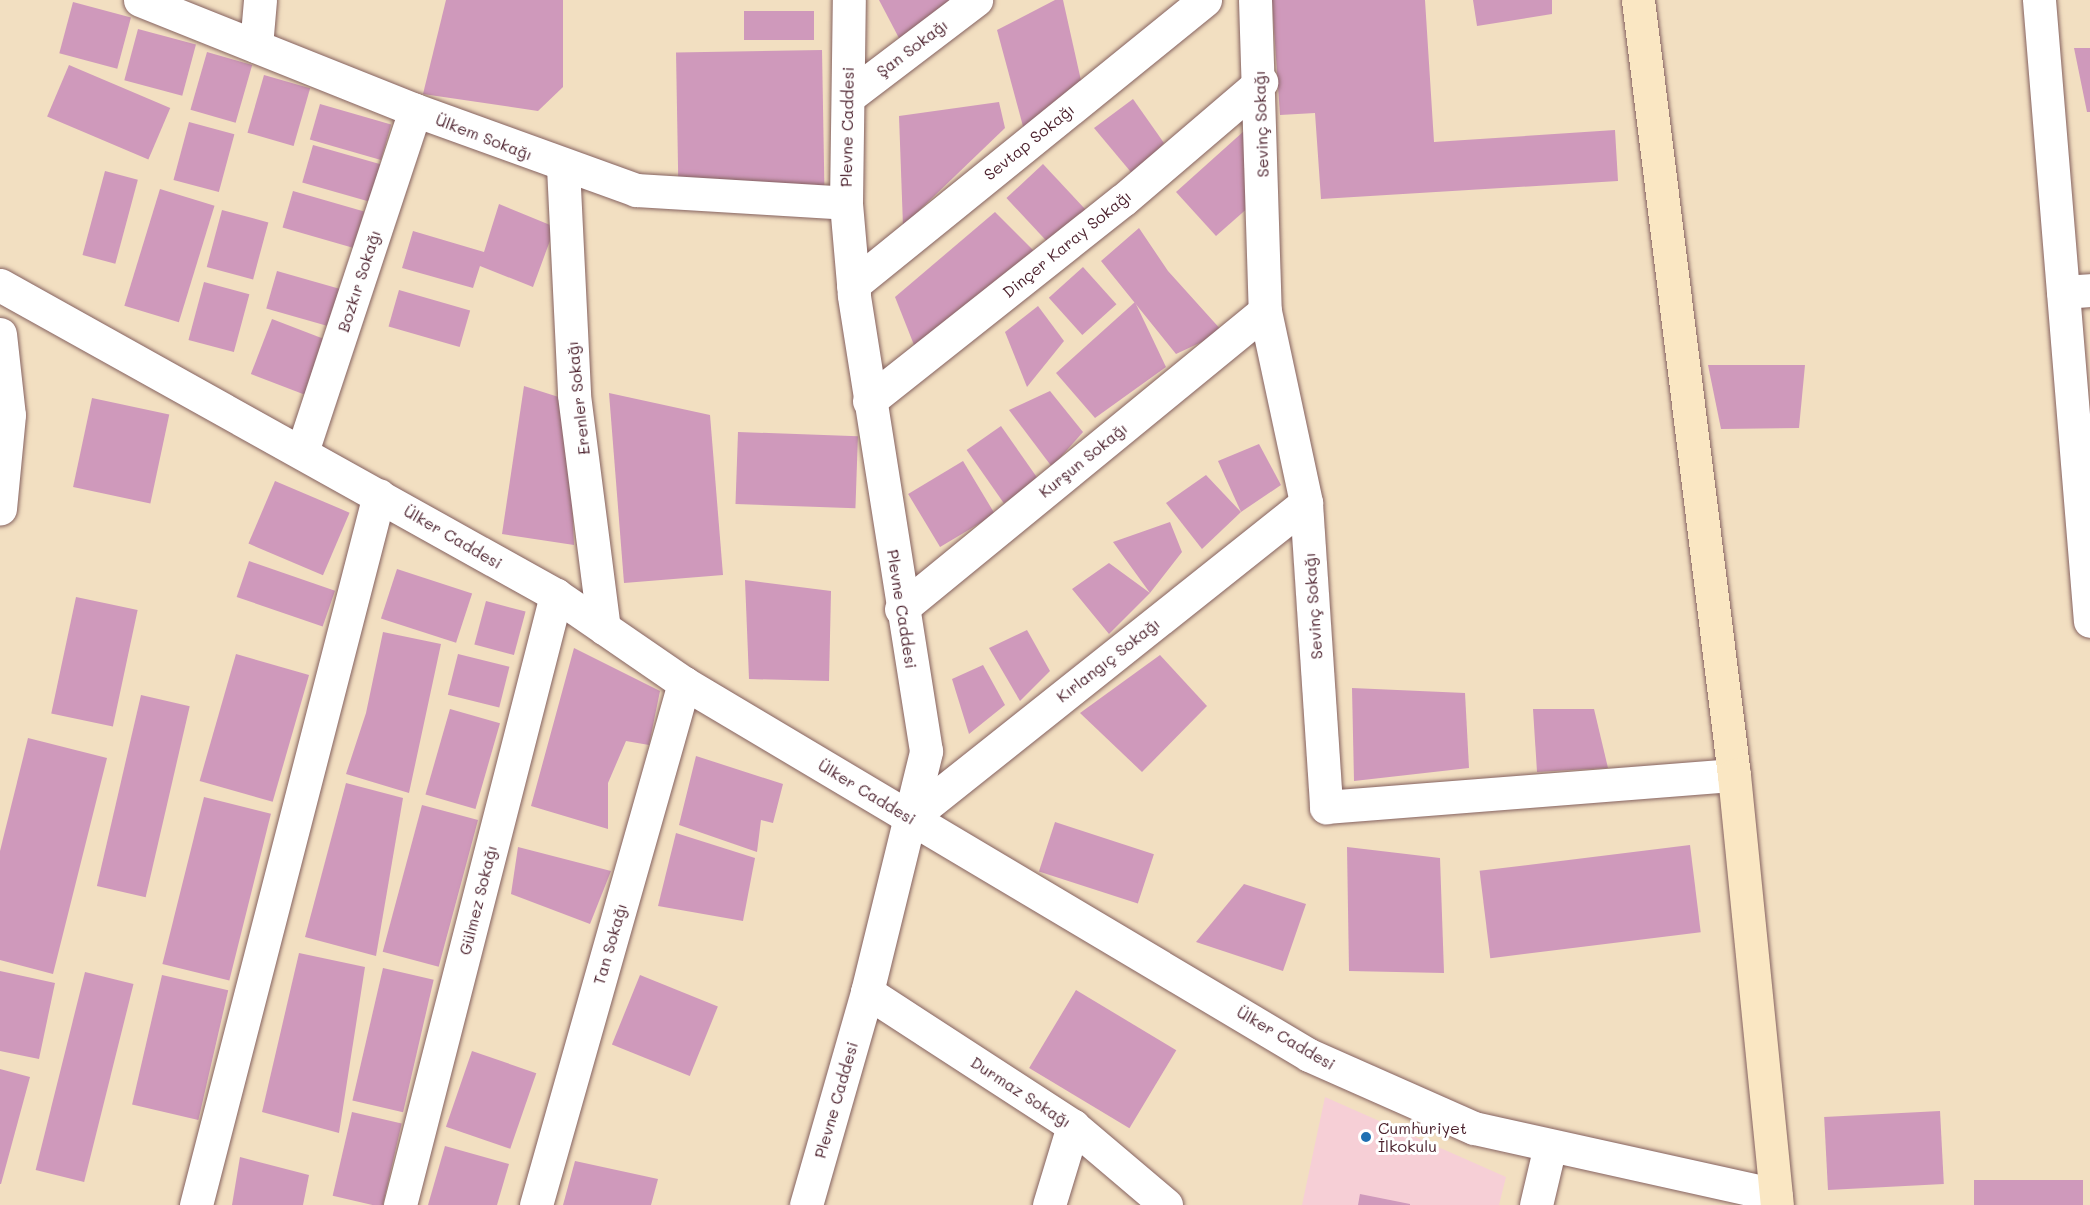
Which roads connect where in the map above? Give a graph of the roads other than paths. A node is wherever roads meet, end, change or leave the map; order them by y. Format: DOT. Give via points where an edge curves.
graph roads {
  1 [pos="140,0"];
  2 [pos="260,0"];
  3 [pos="849,0"];
  4 [pos="976,0"];
  5 [pos="1205,0"];
  6 [pos="1255,0"];
  7 [pos="1638,0"];
  8 [pos="2039,0"];
  9 [pos="256,46"];
  10 [pos="1261,82"];
  11 [pos="848,97"];
  12 [pos="415,110"];
  13 [pos="563,167"];
  14 [pos="846,203"];
  15 [pos="0,285"];
  16 [pos="853,285"];
  17 [pos="2076,291"];
  18 [pos="1265,310"];
  19 [pos="0,334"];
  20 [pos="869,401"];
  21 [pos="302,452"];
  22 [pos="379,495"];
  23 [pos="1306,503"];
  24 [pos="0,509"];
  25 [pos="555,595"];
  26 [pos="901,609"];
  27 [pos="2090,621"];
  28 [pos="604,628"];
  29 [pos="684,683"];
  30 [pos="1734,775"];
  31 [pos="910,818"];
  32 [pos="867,992"];
  33 [pos="1073,1126"];
  34 [pos="1550,1146"];
  35 [pos="1776,1200"];
  36 [pos="196,1205"];
  37 [pos="400,1205"];
  38 [pos="536,1205"];
  39 [pos="806,1205"];
  40 [pos="1049,1205"];
  41 [pos="1166,1205"];
  42 [pos="1536,1205"];
  1 -- 9 [label="street, Ülkem Sokağı"];
  2 -- 9 [label="street"];
  3 -- 11 [label="street, Plevne Caddesi"];
  4 -- 11 [label="street, Şan Sokağı"];
  5 -- 16 [label="street, Sevtap Sokağı"];
  6 -- 10 [label="street, Sevinç Sokağı"];
  7 -- 30 [label="main road"];
  8 -- 17 [label="street"];
  9 -- 12 [label="street, Ülkem Sokağı"];
  10 -- 18 [label="street, Sevinç Sokağı"];
  10 -- 20 [label="street, Dinçer Karay Sokağı" via="1123,200"];
  11 -- 14 [label="street, Plevne Caddesi"];
  12 -- 13 [label="street, Ülkem Sokağı"];
  12 -- 21 [label="street, Bozkır Sokağı"];
  13 -- 14 [label="street, Ülkem Sokağı" via="636,190"];
  13 -- 28 [label="street, Erenler Sokağı" via="574,395"];
  14 -- 16 [label="street, Plevne Caddesi"];
  15 -- 21 [label="street, Ülker Caddesi"];
  16 -- 20 [label="street, Plevne Caddesi"];
  17 -- 27 [label="street"];
  18 -- 23 [label="street, Sevinç Sokağı"];
  18 -- 26 [label="street, Kurşun Sokağı"];
  19 -- 24 [label="street" via="9,415"];
  20 -- 26 [label="street, Plevne Caddesi"];
  21 -- 22 [label="street, Ülker Caddesi"];
  22 -- 25 [label="street, Ülker Caddesi"];
  22 -- 36 [label="street"];
  23 -- 30 [label="street, Sevinç Sokağı" via="1326,807"];
  23 -- 31 [label="street, Kırlangıç Sokağı"];
  25 -- 28 [label="street, Ülker Caddesi"];
  25 -- 37 [label="street, Gülmez Sokağı"];
  26 -- 31 [label="street, Plevne Caddesi" via="926,751"];
  28 -- 29 [label="street, Ülker Caddesi"];
  29 -- 31 [label="street, Ülker Caddesi"];
  29 -- 38 [label="street, Tan Sokağı"];
  30 -- 35 [label="main road"];
  31 -- 32 [label="street, Plevne Caddesi"];
  31 -- 34 [label="street, Ülker Caddesi" via="1309,1055 1474,1128"];
  32 -- 33 [label="street, Durmaz Sokağı"];
  32 -- 39 [label="street, Plevne Caddesi"];
  33 -- 40 [label="street"];
  33 -- 41 [label="street, Durmaz Sokağı"];
  34 -- 35 [label="street, Ülker Caddesi"];
  34 -- 42 [label="street"];
}
